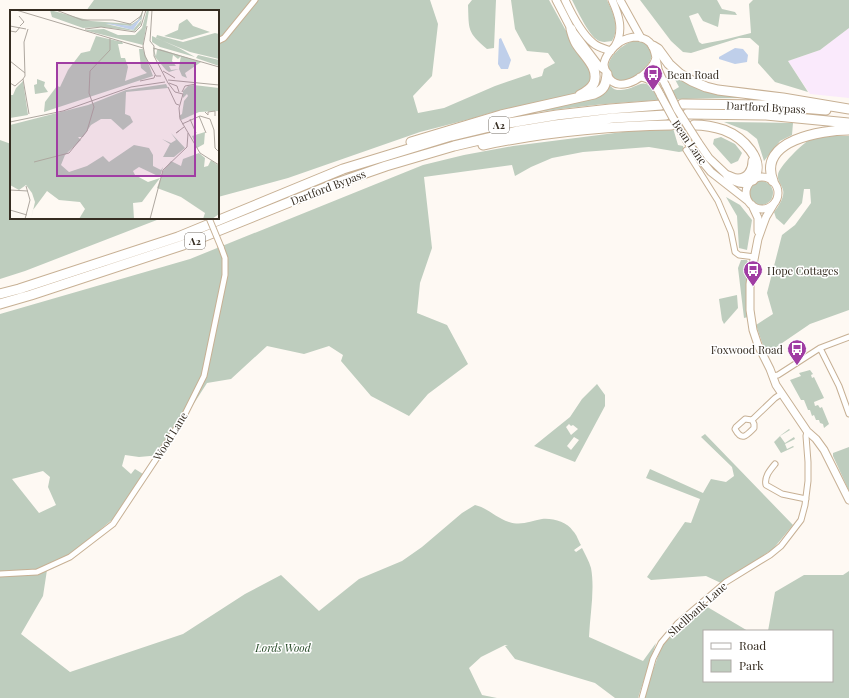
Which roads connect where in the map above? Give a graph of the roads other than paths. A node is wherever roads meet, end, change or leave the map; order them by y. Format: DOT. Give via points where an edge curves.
graph roads {
  1 [pos="255,0"];
  2 [pos="556,0"];
  3 [pos="565,0"];
  4 [pos="612,0"];
  5 [pos="620,0"];
  6 [pos="571,29"];
  7 [pos="641,38"];
  8 [pos="219,40"];
  9 [pos="653,46"];
  10 [pos="611,51"];
  11 [pos="656,57"];
  12 [pos="606,73"];
  13 [pos="640,77"];
  14 [pos="575,98"];
  15 [pos="661,101"];
  16 [pos="682,104"];
  17 [pos="849,109"];
  18 [pos="849,112"];
  19 [pos="687,114"];
  20 [pos="666,115"];
  21 [pos="849,123"];
  22 [pos="671,125"];
  23 [pos="694,125"];
  24 [pos="849,130"];
  25 [pos="686,151"];
  26 [pos="752,153"];
  27 [pos="386,166"];
  28 [pos="343,169"];
  29 [pos="728,176"];
  30 [pos="752,181"];
  31 [pos="773,181"];
  32 [pos="724,198"];
  33 [pos="718,201"];
  34 [pos="775,202"];
  35 [pos="750,204"];
  36 [pos="209,219"];
  37 [pos="758,239"];
  38 [pos="755,257"];
  39 [pos="0,294"];
  40 [pos="0,304"];
  41 [pos="849,338"];
  42 [pos="820,348"];
  43 [pos="773,376"];
  44 [pos="781,394"];
  45 [pos="849,414"];
  46 [pos="752,420"];
  47 [pos="807,431"];
  48 [pos="775,464"];
  49 [pos="806,499"];
  50 [pos="849,500"];
  51 [pos="0,574"];
  52 [pos="642,698"];
  1 -- 8 [label="street" via="224,38"];
  2 -- 6 [label="main road"];
  3 -- 10 [label="main road" via="590,41"];
  4 -- 10 [label="main road" via="620,28 616,44"];
  5 -- 7 [label="main road"];
  6 -- 12 [label="main road"];
  6 -- 14 [label="highway" via="575,42 590,62 595,75 590,88"];
  7 -- 9 [label="main road"];
  7 -- 10 [label="main road" via="627,38"];
  9 -- 11 [label="main road"];
  9 -- 17 [label="highway" via="677,71 706,87"];
  10 -- 12 [label="main road" via="605,62"];
  11 -- 13 [label="main road" via="651,69"];
  11 -- 29 [label="main road, Bean Lane, bridge" via="660,73 681,116 710,158"];
  12 -- 13 [label="main road" via="612,81 621,84 630,83"];
  12 -- 14 [label="highway" via="606,84 602,90"];
  13 -- 15 [label="main road, Bean Lane" via="648,78 652,82"];
  14 -- 28 [label="highway" via="501,115 426,137"];
  15 -- 28 [label="highway, Dartford Bypass / A2" via="504,124 451,136"];
  15 -- 35 [label="main road, Bean Lane, bridge" via="708,168"];
  16 -- 18 [label="highway, Dartford Bypass" via="765,105"];
  19 -- 21 [label="highway, Dartford Bypass" via="766,115"];
  20 -- 27 [label="highway, Dartford Bypass / A2" via="613,118 518,131"];
  22 -- 27 [label="highway, A2" via="600,128 522,138 452,152 406,165"];
  23 -- 26 [label="highway" via="729,132 743,142"];
  24 -- 31 [label="highway" via="819,132 788,144 773,161"];
  25 -- 33 [label="street, Bean Lane"];
  26 -- 29 [label="highway" via="753,164 748,175 738,179"];
  26 -- 30 [label="highway" via="756,176"];
  27 -- 40 [label="highway, Dartford Bypass / A2" via="267,210 183,245"];
  28 -- 39 [label="highway, Dartford Bypass / A2" via="178,237"];
  29 -- 30 [label="main road, Bean Lane" via="738,183"];
  30 -- 31 [label="main road" via="762,177"];
  30 -- 35 [label="main road" via="747,187 746,194"];
  31 -- 34 [label="main road" via="778,192"];
  32 -- 33 [label="street"];
  33 -- 38 [label="street, Bean Lane" via="731,232 735,252"];
  34 -- 35 [label="main road" via="764,209"];
  34 -- 37 [label="main road, Bean Lane"];
  35 -- 37 [label="main road, Bean Lane" via="758,222"];
  36 -- 51 [label="street, Wood Lane, bridge" via="225,258 225,275 204,376 182,420 113,524 70,557 37,572"];
  37 -- 38 [label="main road, Bean Lane"];
  38 -- 43 [label="main road, Bean Lane" via="750,284 751,322 758,345"];
  41 -- 42 [label="street"];
  42 -- 43 [label="street"];
  42 -- 45 [label="street" via="839,386"];
  43 -- 44 [label="main road, Bean Lane"];
  44 -- 46 [label="street"];
  44 -- 47 [label="main road, Bean Lane"];
  47 -- 49 [label="street, Shellbank Lane"];
  47 -- 50 [label="main road, Bean Lane" via="816,438 828,455"];
  48 -- 49 [label="street" via="767,475 766,485 782,494"];
  49 -- 52 [label="street, Shellbank Lane" via="801,520 781,546 726,582 677,624 661,643 653,659"];
}
